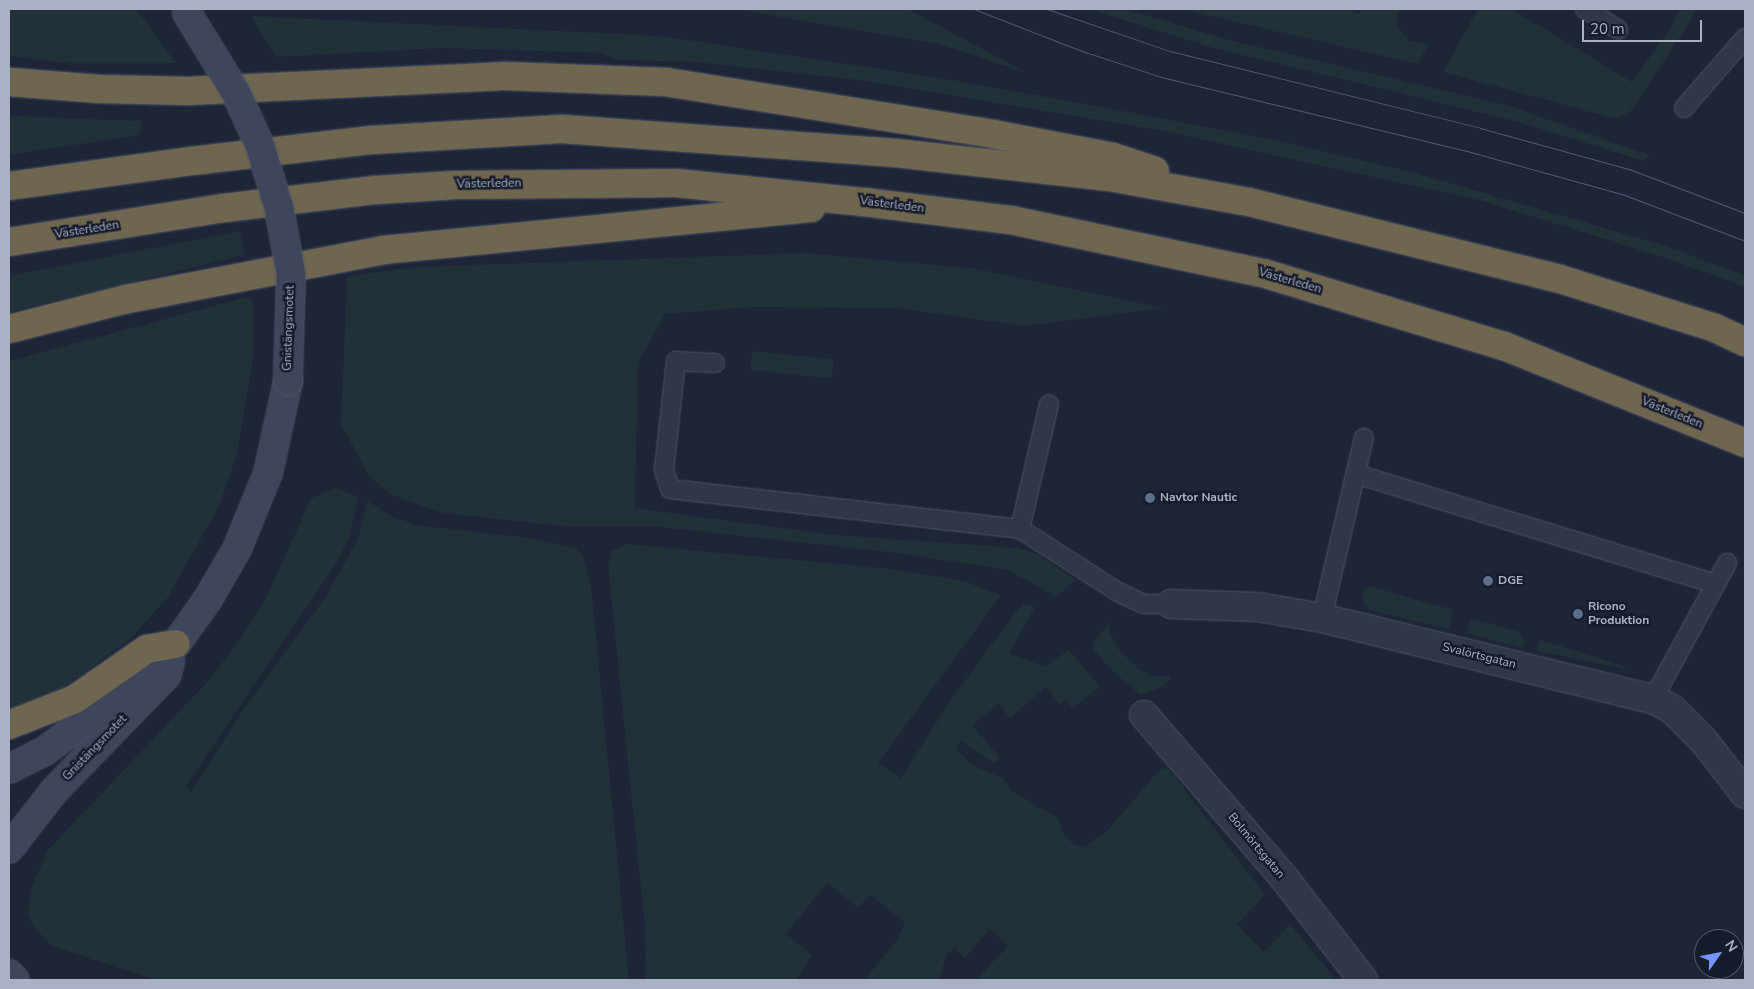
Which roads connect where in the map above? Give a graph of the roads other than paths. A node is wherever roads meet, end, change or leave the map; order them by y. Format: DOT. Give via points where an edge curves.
graph roads {
  1 [pos="1585,9"];
  2 [pos="185,11"];
  3 [pos="1618,30"];
  4 [pos="1745,38"];
  5 [pos="9,82"];
  6 [pos="1684,108"];
  7 [pos="9,186"];
  8 [pos="864,202"];
  9 [pos="1249,202"];
  10 [pos="9,242"];
  11 [pos="9,329"];
  12 [pos="1745,342"];
  13 [pos="715,363"];
  14 [pos="1049,404"];
  15 [pos="1364,438"];
  16 [pos="1745,443"];
  17 [pos="1356,474"];
  18 [pos="1020,529"];
  19 [pos="1726,563"];
  20 [pos="1715,584"];
  21 [pos="1171,604"];
  22 [pos="1322,618"];
  23 [pos="176,644"];
  24 [pos="1653,699"];
  25 [pos="1144,715"];
  26 [pos="9,725"];
  27 [pos="9,769"];
  28 [pos="1745,794"];
  29 [pos="9,849"];
  30 [pos="9,974"];
  31 [pos="15,980"];
  32 [pos="1363,980"];
  1 -- 3 [label="lane"];
  2 -- 23 [label="street, Gnistängsmotet, bridge" via="236,93 260,146 279,208 291,274 288,381 268,473 237,550"];
  4 -- 6 [label="lane"];
  5 -- 9 [label="highway" via="100,90 188,91 504,76 666,82 1097,153"];
  7 -- 9 [label="highway" via="372,140 562,129 896,153 1110,177"];
  8 -- 10 [label="highway, Västerleden" via="676,182 456,185 376,190 224,208"];
  8 -- 11 [label="highway" via="384,250 127,299"];
  8 -- 16 [label="highway, Västerleden" via="1011,220 1263,272 1504,346"];
  9 -- 12 [label="highway" via="1560,279 1715,328"];
  13 -- 18 [label="lane" via="676,361 664,470 670,488"];
  14 -- 18 [label="lane"];
  15 -- 17 [label="lane"];
  17 -- 20 [label="lane"];
  17 -- 22 [label="lane"];
  18 -- 21 [label="lane" via="1118,592 1144,604"];
  19 -- 20 [label="lane"];
  20 -- 24 [label="lane"];
  21 -- 22 [label="street, Svalörtsgatan" via="1258,607"];
  22 -- 24 [label="street, Svalörtsgatan"];
  23 -- 26 [label="highway" via="147,649 75,699"];
  23 -- 27 [label="street, Gnistängsmotet" via="45,751"];
  23 -- 29 [label="street, Gnistängsmotet" via="166,676 54,791"];
  24 -- 28 [label="street, Svalörtsgatan" via="1672,709 1704,741"];
  25 -- 32 [label="street, Bolmörtsgatan" via="1284,878"];
  30 -- 31 [label="street"];
}
